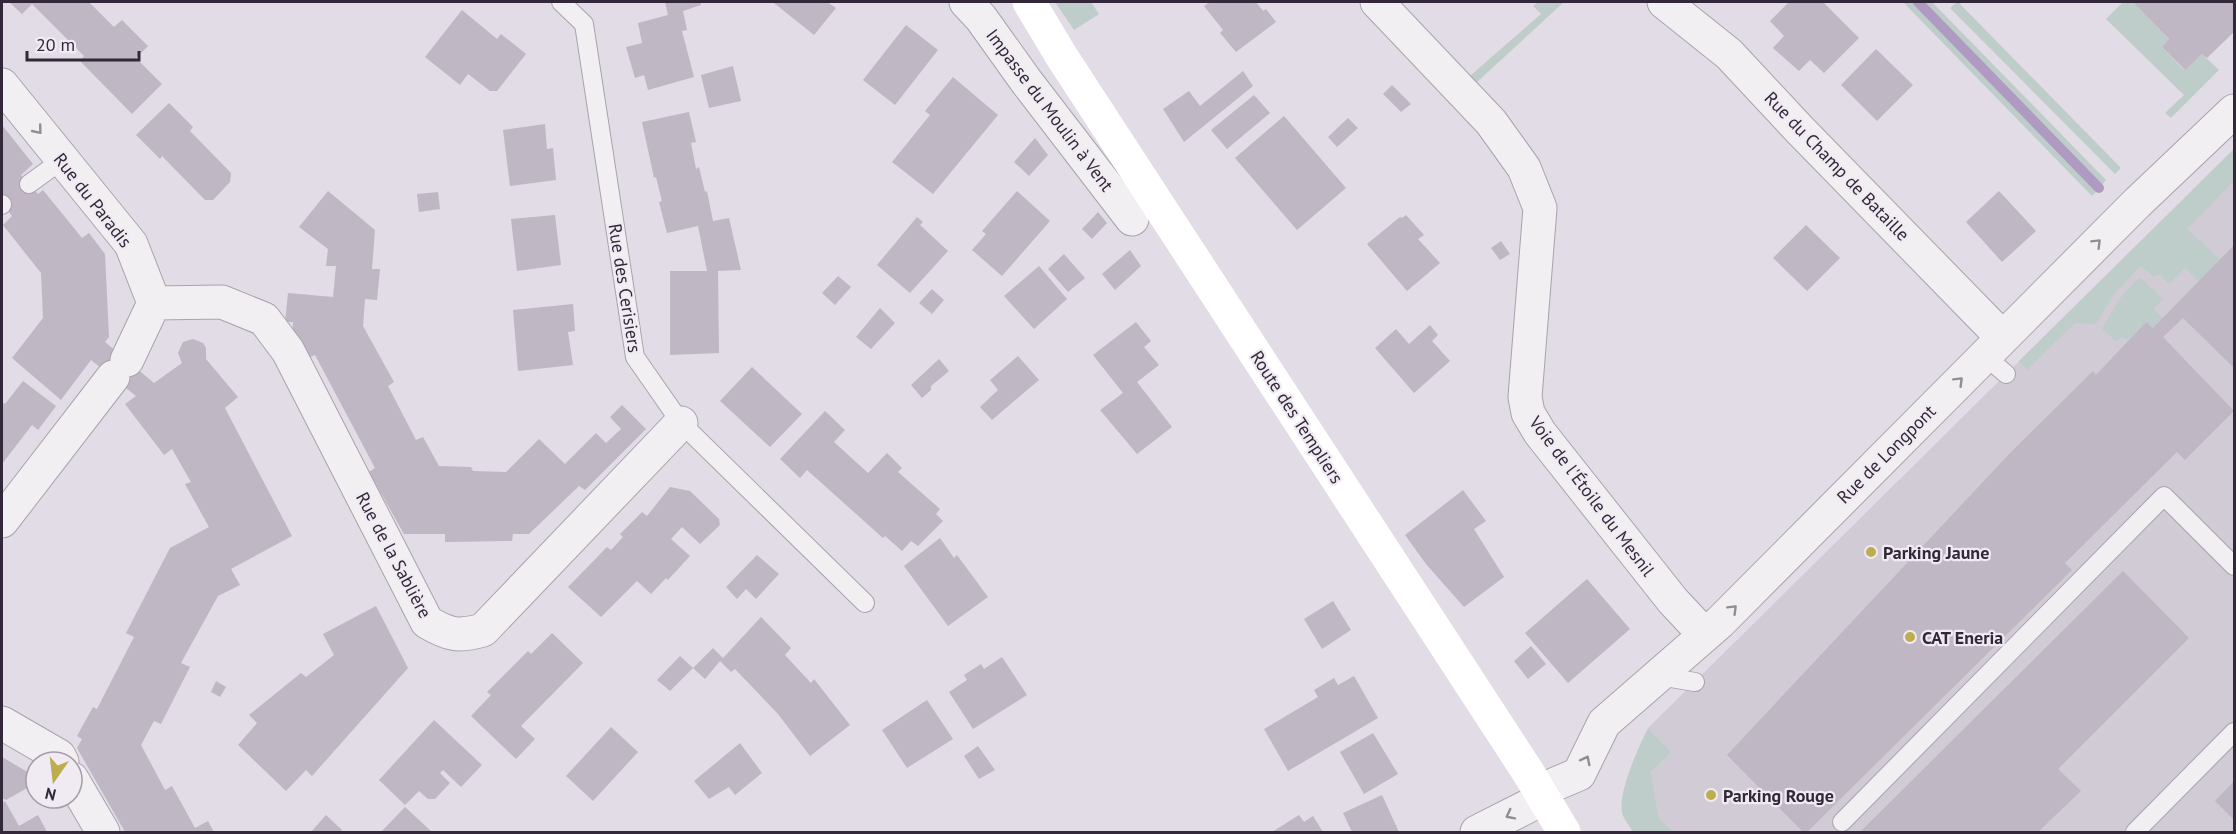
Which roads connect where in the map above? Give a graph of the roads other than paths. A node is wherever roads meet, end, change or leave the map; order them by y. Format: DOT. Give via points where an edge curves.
graph roads {
  1 [pos="561,2"];
  2 [pos="966,2"];
  3 [pos="1029,2"];
  4 [pos="1377,2"];
  5 [pos="1664,2"];
  6 [pos="2,85"];
  7 [pos="2235,111"];
  8 [pos="62,160"];
  9 [pos="29,184"];
  10 [pos="1132,219"];
  11 [pos="154,303"];
  12 [pos="1998,356"];
  13 [pos="681,423"];
  14 [pos="2,521"];
  15 [pos="2235,566"];
  16 [pos="865,603"];
  17 [pos="1705,635"];
  18 [pos="1659,676"];
  19 [pos="1695,681"];
  20 [pos="2,723"];
  21 [pos="2235,732"];
  22 [pos="49,750"];
  23 [pos="1541,794"];
  24 [pos="84,799"];
  25 [pos="1842,822"];
  26 [pos="103,832"];
  27 [pos="1477,832"];
  28 [pos="1564,832"];
  29 [pos="2135,832"];
  1 -- 13 [label="lane, Rue des Cerisiers" via="584,24 635,357"];
  2 -- 10 [label="street, Impasse du Moulin à Vent"];
  3 -- 23 [label="main road, Route des Templiers"];
  4 -- 17 [label="street, Voie de l'Étoile du Mesnil" via="1491,122 1524,168 1540,208 1525,397 1528,413 1666,592"];
  5 -- 12 [label="street, Rue du Champ de Bataille" via="1730,54"];
  6 -- 8 [label="street, Rue du Paradis, one-way"];
  12 -- 7 [label="street, Rue de Longpont, one-way" via="2137,203"];
  8 -- 9 [label="lane"];
  8 -- 11 [label="street, Rue du Paradis" via="130,244"];
  11 -- 13 [label="street, Rue de la Sablière" via="222,302 264,319 288,351 427,622 455,635 483,630"];
  11 -- 14 [label="street" via="120,369"];
  17 -- 12 [label="street, Rue de Longpont, one-way"];
  13 -- 16 [label="lane, Rue des Cerisiers"];
  15 -- 25 [label="lane" via="2164,496"];
  17 -- 18 [label="street, Rue de Longpont"];
  18 -- 19 [label="lane"];
  23 -- 18 [label="street, Rue de Longpont, one-way" via="1579,774 1604,723"];
  20 -- 22 [label="street"];
  21 -- 29 [label="lane"];
  23 -- 27 [label="street, Rue de Longpont, one-way"];
  23 -- 28 [label="main road, Route des Templiers"];
  24 -- 26 [label="street"];
}
